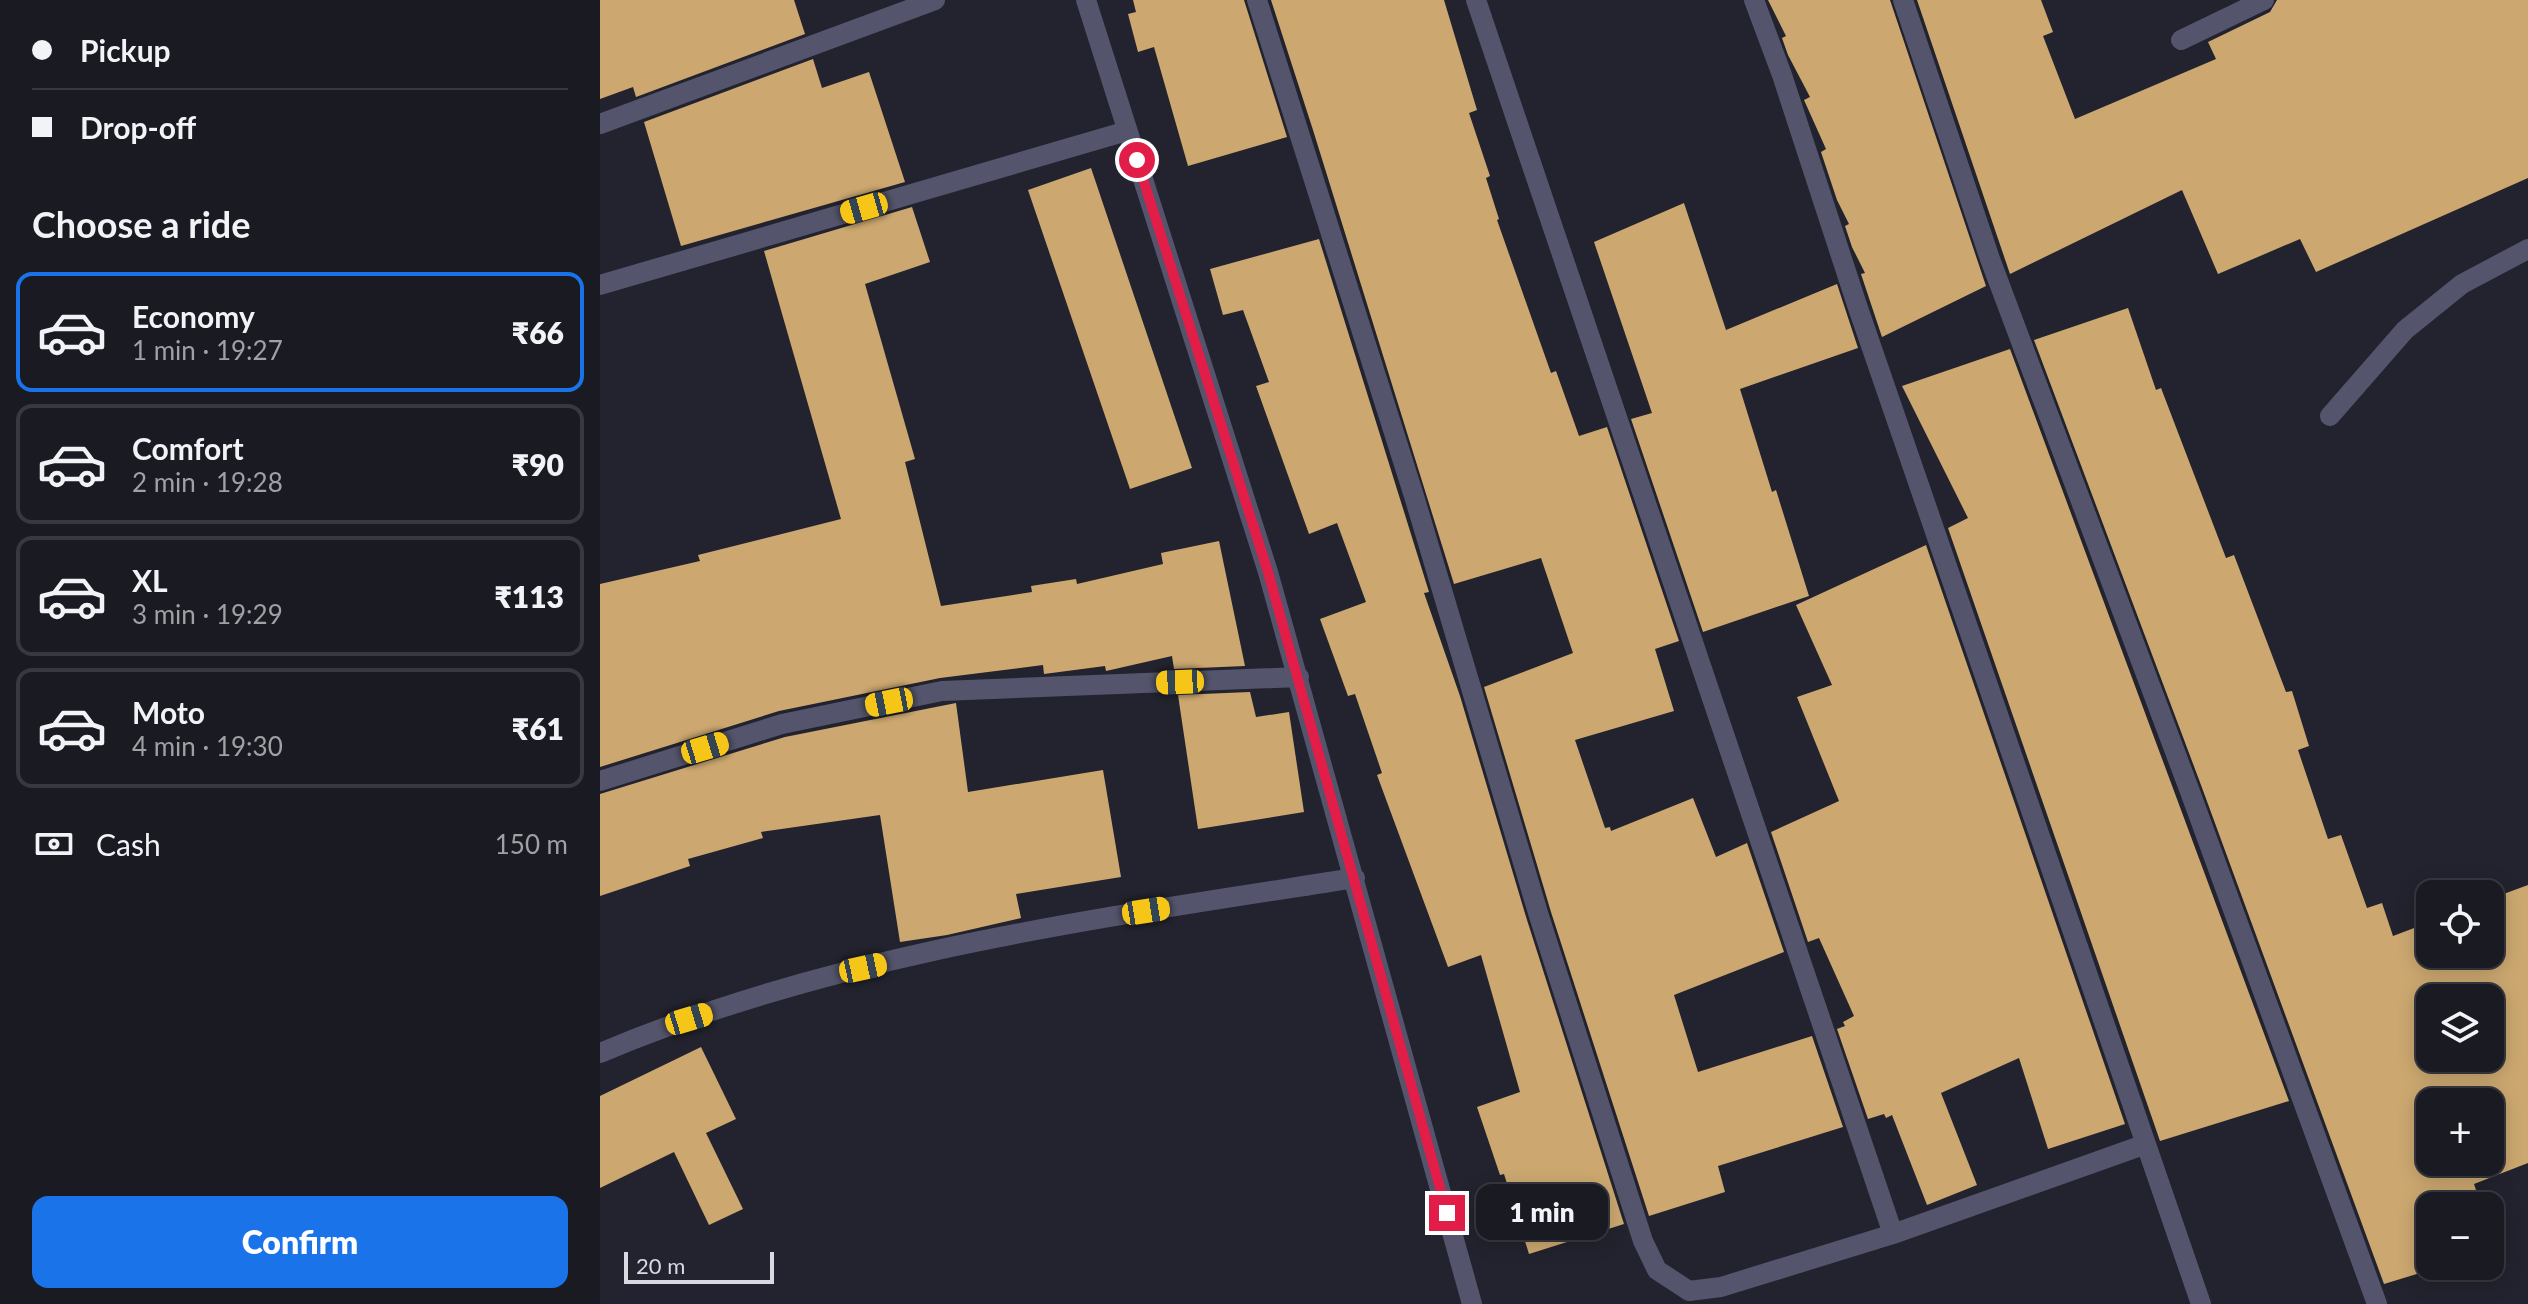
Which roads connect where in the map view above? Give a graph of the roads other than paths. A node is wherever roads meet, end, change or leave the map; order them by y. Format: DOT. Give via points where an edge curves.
graph roads {
  1 [pos="935,0"];
  2 [pos="1086,0"];
  3 [pos="1257,0"];
  4 [pos="1476,0"];
  5 [pos="1754,0"];
  6 [pos="1903,0"];
  7 [pos="2264,0"];
  8 [pos="2181,40"];
  9 [pos="600,124"];
  10 [pos="1127,131"];
  11 [pos="2528,249"];
  12 [pos="600,285"];
  13 [pos="2330,416"];
  14 [pos="1299,677"];
  15 [pos="600,781"];
  16 [pos="1355,878"];
  17 [pos="600,1053"];
  18 [pos="2146,1144"];
  19 [pos="1893,1234"];
  20 [pos="1472,1304"];
  21 [pos="2201,1304"];
  22 [pos="2377,1304"];
  1 -- 9 [label="street"];
  2 -- 10 [label="street"];
  3 -- 19 [label="street" via="1414,496 1539,916 1643,1241 1657,1270 1689,1291 1721,1287"];
  4 -- 19 [label="street"];
  5 -- 18 [label="street"];
  6 -- 22 [label="street" via="1990,259"];
  7 -- 8 [label="street"];
  10 -- 12 [label="street"];
  10 -- 14 [label="street"];
  11 -- 13 [label="street" via="2462,284 2405,330"];
  14 -- 15 [label="street" via="942,691 782,724"];
  14 -- 16 [label="street"];
  16 -- 17 [label="street" via="1056,925 835,974 660,1028"];
  16 -- 20 [label="street"];
  18 -- 19 [label="street"];
  18 -- 21 [label="street"];
}
